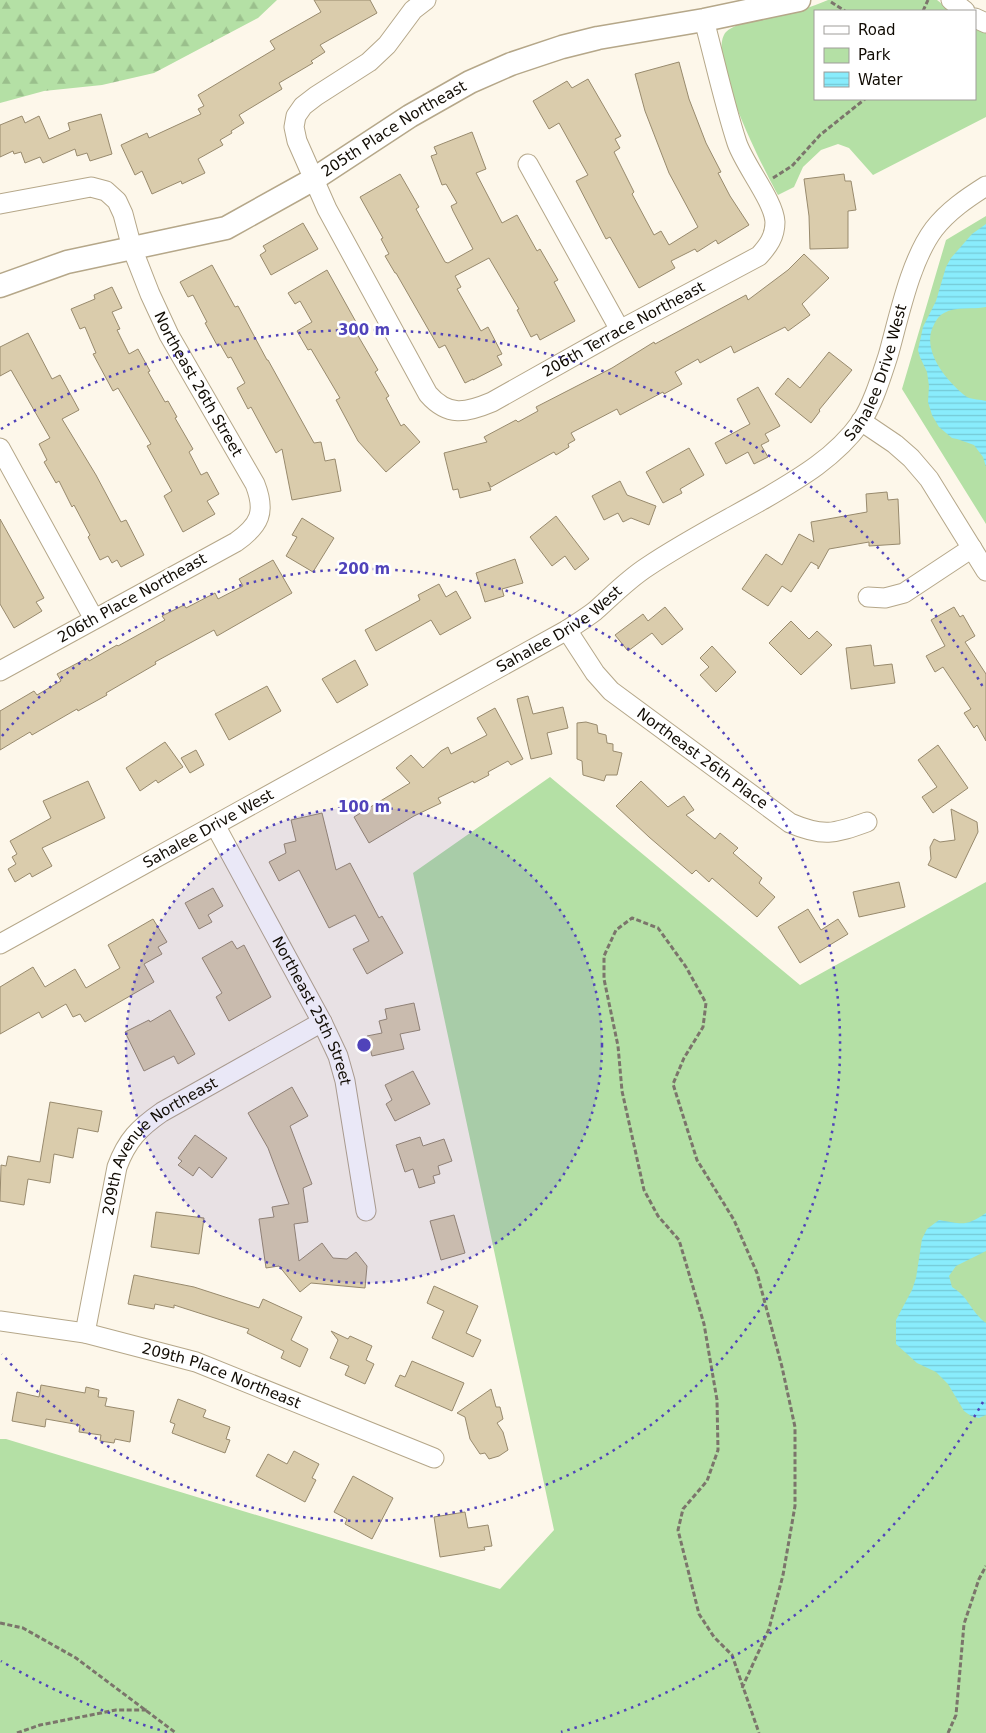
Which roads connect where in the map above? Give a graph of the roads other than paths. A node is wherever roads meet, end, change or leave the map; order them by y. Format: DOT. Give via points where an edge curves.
graph roads {
  1 [pos="426,0"];
  2 [pos="799,0"];
  3 [pos="951,0"];
  4 [pos="964,10"];
  5 [pos="704,20"];
  6 [pos="528,164"];
  7 [pos="314,179"];
  8 [pos="986,186"];
  9 [pos="0,204"];
  10 [pos="132,248"];
  11 [pos="0,286"];
  12 [pos="620,330"];
  13 [pos="861,421"];
  14 [pos="0,448"];
  15 [pos="259,519"];
  16 [pos="972,548"];
  17 [pos="986,571"];
  18 [pos="868,597"];
  19 [pos="94,619"];
  20 [pos="567,630"];
  21 [pos="0,671"];
  22 [pos="867,822"];
  23 [pos="215,825"];
  24 [pos="0,944"];
  25 [pos="322,1022"];
  26 [pos="366,1211"];
  27 [pos="0,1321"];
  28 [pos="85,1333"];
  29 [pos="434,1458"];
  1 -- 7 [label="street" via="413,10 387,45 369,62 316,96 296,116 297,141"];
  2 -- 5 [label="street, 205th Place Northeast"];
  3 -- 4 [label="street"];
  5 -- 7 [label="street, 205th Place Northeast" via="598,38 511,64 470,82 410,116"];
  5 -- 12 [label="street, 206th Terrace Northeast" via="737,143 771,207 775,222 773,235 759,256"];
  6 -- 12 [label="street"];
  7 -- 10 [label="street, 205th Place Northeast" via="226,228"];
  7 -- 12 [label="street, 206th Terrace Northeast" via="327,209 428,394 437,404 462,411 492,402"];
  8 -- 13 [label="street, Sahalee Drive West" via="947,214 923,247 880,382"];
  9 -- 10 [label="street, Northeast 26th Street" via="100,188 117,201"];
  10 -- 11 [label="street, 205th Place Northeast" via="67,262"];
  10 -- 15 [label="street, Northeast 26th Street" via="169,335 255,484 260,498"];
  13 -- 16 [label="street" via="911,458 929,479"];
  13 -- 20 [label="street, Sahalee Drive West" via="838,448 815,467 647,567 594,612"];
  14 -- 19 [label="street"];
  15 -- 19 [label="street, 206th Place Northeast" via="236,542"];
  16 -- 17 [label="street"];
  16 -- 18 [label="street" via="904,593 885,598"];
  19 -- 21 [label="street, 206th Place Northeast"];
  20 -- 22 [label="street, Northeast 26th Place" via="595,673 612,691 790,823 808,831 826,833"];
  20 -- 23 [label="street, Sahalee Drive West"];
  23 -- 24 [label="street, Sahalee Drive West"];
  23 -- 25 [label="street, Northeast 25th Street"];
  25 -- 26 [label="street, Northeast 25th Street" via="345,1080"];
  25 -- 28 [label="street, 209th Avenue Northeast" via="162,1112 136,1133 124,1149 117,1167"];
  27 -- 28 [label="street, 209th Place Northeast"];
  28 -- 29 [label="street, 209th Place Northeast" via="196,1362"];
}
